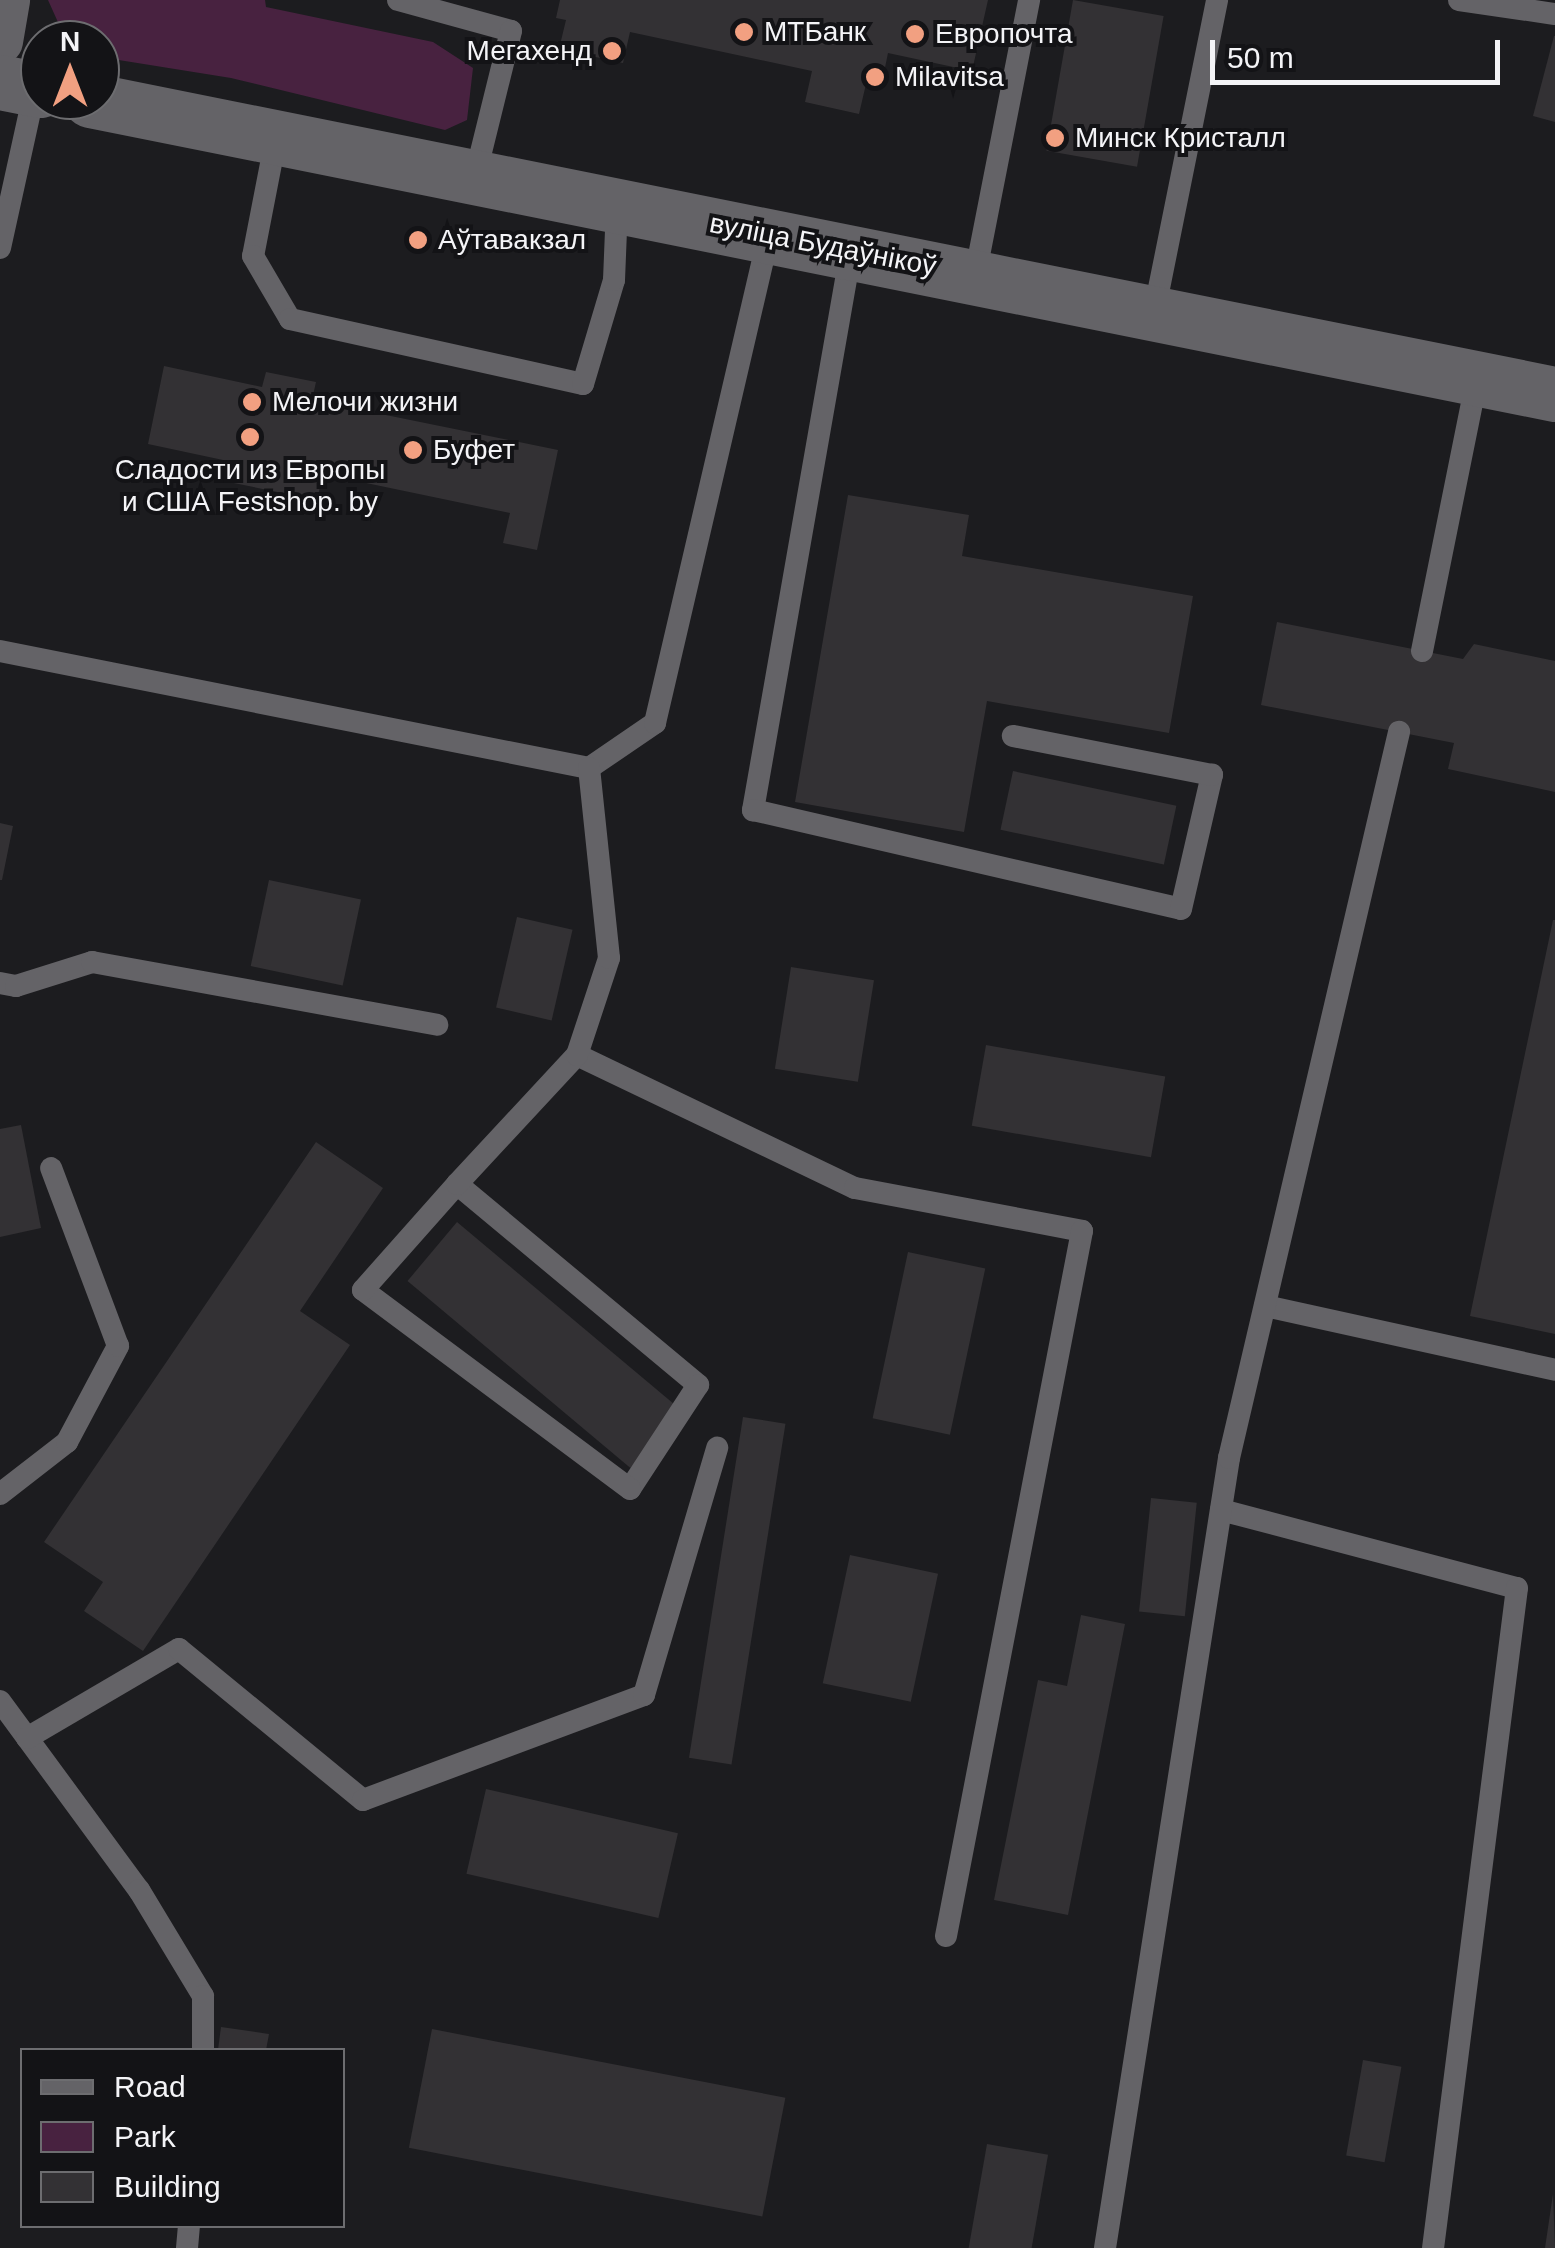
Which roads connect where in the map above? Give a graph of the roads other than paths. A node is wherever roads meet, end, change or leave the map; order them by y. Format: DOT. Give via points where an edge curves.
graph roads {
  1 [pos="6,0"];
  2 [pos="398,0"];
  3 [pos="1028,0"];
  4 [pos="1217,0"];
  5 [pos="1458,0"];
  6 [pos="1555,14"];
  7 [pos="0,41"];
  8 [pos="120,106"];
  9 [pos="20,119"];
  10 [pos="276,138"];
  11 [pos="476,176"];
  12 [pos="618,205"];
  13 [pos="769,234"];
  14 [pos="0,248"];
  15 [pos="851,251"];
  16 [pos="975,276"];
  17 [pos="1154,313"];
  18 [pos="1476,378"];
  19 [pos="1555,394"];
  20 [pos="0,651"];
  21 [pos="1422,651"];
  22 [pos="1399,732"];
  23 [pos="1013,736"];
  24 [pos="589,768"];
  25 [pos="0,983"];
  26 [pos="437,1025"];
  27 [pos="576,1055"];
  28 [pos="51,1168"];
  29 [pos="457,1184"];
  30 [pos="1265,1306"];
  31 [pos="1555,1370"];
  32 [pos="716,1448"];
  33 [pos="0,1494"];
  34 [pos="1221,1510"];
  35 [pos="0,1700"];
  36 [pos="27,1738"];
  37 [pos="946,1936"];
  38 [pos="203,2048"];
  39 [pos="1105,2248"];
  40 [pos="1432,2248"];
  1 -- 7 [label="street"];
  2 -- 11 [label="lane" via="511,31"];
  3 -- 16 [label="lane"];
  4 -- 17 [label="lane"];
  5 -- 6 [label="lane"];
  8 -- 10 [label="main road, вуліца Будаўнікоў"];
  9 -- 14 [label="lane"];
  10 -- 11 [label="main road, вуліца Будаўнікоў"];
  10 -- 12 [label="lane" via="253,256 290,319 583,384 614,280"];
  11 -- 12 [label="main road, вуліца Будаўнікоў"];
  12 -- 13 [label="main road, вуліца Будаўнікоў"];
  13 -- 15 [label="main road, вуліца Будаўнікоў"];
  13 -- 24 [label="lane" via="654,723"];
  15 -- 16 [label="main road, вуліца Будаўнікоў"];
  15 -- 23 [label="lane" via="753,810 1180,909 1212,775"];
  16 -- 17 [label="main road, вуліца Будаўнікоў"];
  17 -- 18 [label="main road, вуліца Будаўнікоў"];
  18 -- 19 [label="main road, вуліца Будаўнікоў"];
  18 -- 21 [label="lane"];
  20 -- 24 [label="lane"];
  22 -- 30 [label="lane"];
  24 -- 27 [label="lane" via="609,958"];
  25 -- 26 [label="lane" via="16,986 92,962"];
  27 -- 29 [label="lane"];
  27 -- 37 [label="lane" via="855,1188 1082,1231"];
  28 -- 33 [label="lane" via="118,1346 67,1442"];
  29 -- 29 [label="lane" via="364,1290 630,1488 698,1385"];
  30 -- 31 [label="lane"];
  30 -- 34 [label="lane"];
  32 -- 36 [label="lane" via="644,1695 364,1800 179,1649"];
  34 -- 39 [label="lane"];
  34 -- 40 [label="lane" via="1517,1588"];
  35 -- 36 [label="lane"];
  36 -- 38 [label="lane" via="139,1890 203,1996"];
}
